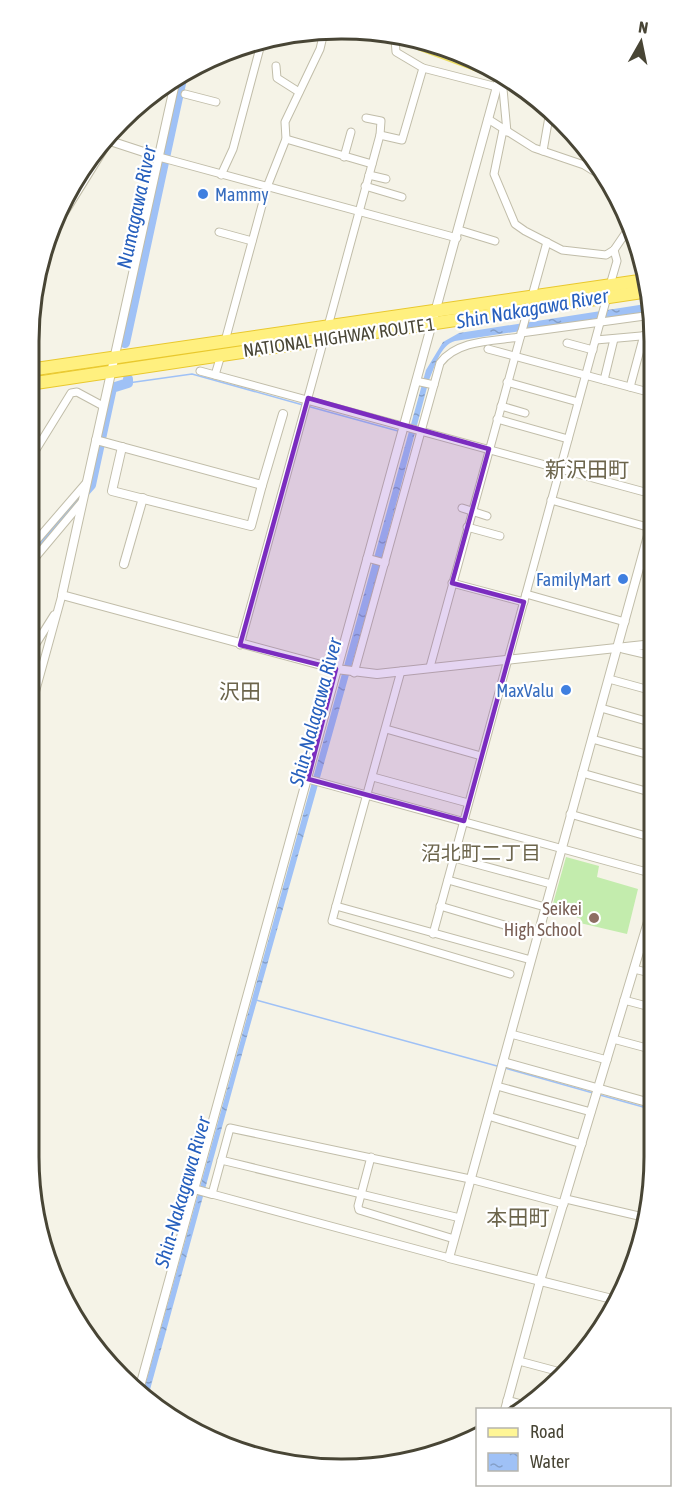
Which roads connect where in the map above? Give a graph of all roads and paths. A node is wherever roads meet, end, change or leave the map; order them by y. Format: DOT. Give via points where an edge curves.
graph roads {
  1 [pos="322,40"];
  2 [pos="395,44"];
  3 [pos="260,50"];
  4 [pos="276,66"];
  5 [pos="423,68"];
  6 [pos="488,77"];
  7 [pos="499,83"];
  8 [pos="501,84"];
  9 [pos="174,90"];
  10 [pos="299,92"];
  11 [pos="184,94"];
  12 [pos="216,102"];
  13 [pos="366,118"];
  14 [pos="488,119"];
  15 [pos="548,121"];
  16 [pos="505,131"];
  17 [pos="351,132"];
  18 [pos="380,135"];
  19 [pos="286,139"];
  20 [pos="116,140"];
  21 [pos="543,151"];
  22 [pos="159,157"];
  23 [pos="344,157"];
  24 [pos="372,164"];
  25 [pos="590,168"];
  26 [pos="221,175"];
  27 [pos="369,175"];
  28 [pos="386,179"];
  29 [pos="365,186"];
  30 [pos="267,187"];
  31 [pos="402,197"];
  32 [pos="358,211"];
  33 [pos="219,232"];
  34 [pos="458,234"];
  35 [pos="625,235"];
  36 [pos="252,241"];
  37 [pos="495,241"];
  38 [pos="547,242"];
  39 [pos="614,250"];
  40 [pos="638,283"];
  41 [pos="640,292"];
  42 [pos="532,296"];
  43 [pos="607,296"];
  44 [pos="436,309"];
  45 [pos="526,313"];
  46 [pos="642,316"];
  47 [pos="600,323"];
  48 [pos="433,324"];
  49 [pos="328,326"];
  50 [pos="520,335"];
  51 [pos="644,336"];
  52 [pos="324,339"];
  53 [pos="614,339"];
  54 [pos="596,340"];
  55 [pos="225,341"];
  56 [pos="567,343"];
  57 [pos="644,347"];
  58 [pos="489,349"];
  59 [pos="593,350"];
  60 [pos="221,355"];
  61 [pos="515,355"];
  62 [pos="114,357"];
  63 [pos="39,365"];
  64 [pos="111,371"];
  65 [pos="200,371"];
  66 [pos="215,375"];
  67 [pos="586,375"];
  68 [pos="604,380"];
  69 [pos="418,381"];
  70 [pos="39,382"];
  71 [pos="507,382"];
  72 [pos="432,384"];
  73 [pos="630,387"];
  74 [pos="644,391"];
  75 [pos="308,398"];
  76 [pos="578,402"];
  77 [pos="103,406"];
  78 [pos="501,406"];
  79 [pos="525,413"];
  80 [pos="283,414"];
  81 [pos="497,419"];
  82 [pos="405,427"];
  83 [pos="421,430"];
  84 [pos="568,439"];
  85 [pos="96,440"];
  86 [pos="39,444"];
  87 [pos="122,447"];
  88 [pos="489,448"];
  89 [pos="560,468"];
  90 [pos="86,485"];
  91 [pos="262,485"];
  92 [pos="644,492"];
  93 [pos="143,498"];
  94 [pos="551,500"];
  95 [pos="82,502"];
  96 [pos="462,508"];
  97 [pos="472,512"];
  98 [pos="487,516"];
  99 [pos="644,522"];
  100 [pos="467,527"];
  101 [pos="500,536"];
  102 [pos="39,537"];
  103 [pos="39,552"];
  104 [pos="644,553"];
  105 [pos="367,558"];
  106 [pos="385,563"];
  107 [pos="124,564"];
  108 [pos="452,583"];
  109 [pos="526,594"];
  110 [pos="62,595"];
  111 [pos="524,602"];
  112 [pos="58,608"];
  113 [pos="625,622"];
  114 [pos="39,638"];
  115 [pos="240,645"];
  116 [pos="644,645"];
  117 [pos="618,648"];
  118 [pos="644,654"];
  119 [pos="509,658"];
  120 [pos="430,666"];
  121 [pos="336,669"];
  122 [pos="401,671"];
  123 [pos="352,673"];
  124 [pos="39,676"];
  125 [pos="609,679"];
  126 [pos="644,689"];
  127 [pos="600,708"];
  128 [pos="644,720"];
  129 [pos="386,729"];
  130 [pos="592,739"];
  131 [pos="644,753"];
  132 [pos="482,756"];
  133 [pos="582,773"];
  134 [pos="373,777"];
  135 [pos="308,779"];
  136 [pos="644,790"];
  137 [pos="368,796"];
  138 [pos="468,803"];
  139 [pos="570,814"];
  140 [pos="464,821"];
  141 [pos="644,835"];
  142 [pos="561,848"];
  143 [pos="454,858"];
  144 [pos="644,871"];
  145 [pos="448,880"];
  146 [pos="551,884"];
  147 [pos="336,906"];
  148 [pos="440,906"];
  149 [pos="545,907"];
  150 [pos="433,934"];
  151 [pos="538,934"];
  152 [pos="644,936"];
  153 [pos="531,960"];
  154 [pos="634,969"];
  155 [pos="644,972"];
  156 [pos="510,974"];
  157 [pos="624,1000"];
  158 [pos="644,1005"];
  159 [pos="511,1034"];
  160 [pos="613,1039"];
  161 [pos="644,1047"];
  162 [pos="607,1060"];
  163 [pos="503,1062"];
  164 [pos="497,1086"];
  165 [pos="597,1092"];
  166 [pos="644,1102"];
  167 [pos="591,1112"];
  168 [pos="488,1116"];
  169 [pos="582,1144"];
  170 [pos="371,1157"];
  171 [pos="221,1160"];
  172 [pos="470,1179"];
  173 [pos="194,1189"];
  174 [pos="212,1194"];
  175 [pos="362,1194"];
  176 [pos="565,1202"];
  177 [pos="638,1216"];
  178 [pos="460,1218"];
  179 [pos="454,1239"];
  180 [pos="449,1258"];
  181 [pos="540,1281"];
  182 [pos="608,1298"];
  183 [pos="519,1361"];
  184 [pos="555,1370"];
  185 [pos="141,1383"];
  186 [pos="506,1405"];
  1 -- 10 [label="street"];
  2 -- 5 [label="street" via="396,52"];
  3 -- 26 [label="street" via="233,149"];
  4 -- 10 [label="street" via="277,78"];
  5 -- 6 [label="street"];
  5 -- 18 [label="street" via="402,140"];
  7 -- 14 [label="street"];
  8 -- 16 [label="street"];
  9 -- 22 [label="street"];
  10 -- 19 [label="street" via="285,122"];
  11 -- 12 [label="street"];
  13 -- 18 [label="street" via="381,121"];
  14 -- 16 [label="street"];
  14 -- 34 [label="street"];
  15 -- 21 [label="street"];
  16 -- 21 [label="street"];
  16 -- 38 [label="street" via="494,174 506,206 515,224"];
  17 -- 23 [label="street"];
  18 -- 24 [label="street"];
  19 -- 23 [label="street"];
  19 -- 30 [label="street"];
  20 -- 22 [label="street"];
  21 -- 25 [label="street"];
  22 -- 26 [label="street"];
  22 -- 62 [label="street"];
  23 -- 24 [label="street"];
  24 -- 27 [label="street"];
  26 -- 30 [label="street"];
  27 -- 28 [label="street"];
  27 -- 29 [label="street"];
  29 -- 31 [label="street"];
  29 -- 32 [label="street"];
  30 -- 32 [label="street"];
  30 -- 36 [label="street"];
  32 -- 34 [label="street"];
  32 -- 49 [label="street"];
  33 -- 36 [label="street"];
  34 -- 37 [label="street"];
  34 -- 44 [label="street"];
  35 -- 39 [label="street"];
  36 -- 55 [label="street"];
  38 -- 39 [label="street" via="562,250 606,255"];
  38 -- 42 [label="street"];
  39 -- 43 [label="street" via="617,261"];
  40 -- 43 [label="highway, NATIONAL HIGHWAY ROUTE 1"];
  41 -- 43 [label="highway, NATIONAL HIGHWAY ROUTE 1"];
  42 -- 43 [label="highway, NATIONAL HIGHWAY ROUTE 1"];
  42 -- 44 [label="highway, NATIONAL HIGHWAY ROUTE 1"];
  43 -- 45 [label="highway, NATIONAL HIGHWAY ROUTE 1"];
  43 -- 47 [label="street"];
  44 -- 48 [label="street"];
  44 -- 49 [label="highway, NATIONAL HIGHWAY ROUTE 1"];
  45 -- 48 [label="highway, NATIONAL HIGHWAY ROUTE 1"];
  45 -- 50 [label="street"];
  46 -- 47 [label="street"];
  47 -- 50 [label="street"];
  47 -- 54 [label="street"];
  48 -- 52 [label="highway, NATIONAL HIGHWAY ROUTE 1"];
  48 -- 69 [label="street"];
  49 -- 55 [label="highway, NATIONAL HIGHWAY ROUTE 1"];
  50 -- 61 [label="street"];
  50 -- 72 [label="street" via="459,347 440,363"];
  51 -- 53 [label="street"];
  52 -- 60 [label="highway, NATIONAL HIGHWAY ROUTE 1"];
  52 -- 75 [label="street"];
  53 -- 54 [label="street"];
  53 -- 68 [label="street"];
  54 -- 59 [label="street"];
  55 -- 62 [label="highway, NATIONAL HIGHWAY ROUTE 1"];
  56 -- 59 [label="street"];
  57 -- 73 [label="street"];
  58 -- 61 [label="street"];
  59 -- 67 [label="street"];
  60 -- 64 [label="highway, NATIONAL HIGHWAY ROUTE 1"];
  60 -- 66 [label="street"];
  61 -- 67 [label="street"];
  61 -- 71 [label="street"];
  62 -- 63 [label="highway, NATIONAL HIGHWAY ROUTE 1"];
  62 -- 64 [label="street"];
  64 -- 70 [label="highway, NATIONAL HIGHWAY ROUTE 1"];
  64 -- 77 [label="street"];
  65 -- 66 [label="street"];
  66 -- 75 [label="street"];
  67 -- 68 [label="street"];
  67 -- 76 [label="street"];
  68 -- 73 [label="street"];
  69 -- 72 [label="street"];
  69 -- 82 [label="street"];
  71 -- 76 [label="street"];
  71 -- 78 [label="street"];
  72 -- 83 [label="street"];
  73 -- 74 [label="street"];
  75 -- 82 [label="street"];
  75 -- 115 [label="street"];
  76 -- 84 [label="street"];
  77 -- 85 [label="street"];
  77 -- 86 [label="street" via="77,392 71,393"];
  78 -- 79 [label="street"];
  78 -- 81 [label="street"];
  80 -- 91 [label="street"];
  81 -- 84 [label="street"];
  81 -- 88 [label="street"];
  82 -- 83 [label="street"];
  82 -- 105 [label="street"];
  83 -- 88 [label="street"];
  83 -- 106 [label="street"];
  84 -- 89 [label="street"];
  85 -- 87 [label="street"];
  85 -- 90 [label="street"];
  87 -- 91 [label="street"];
  87 -- 93 [label="street" via="112,490"];
  88 -- 89 [label="street"];
  88 -- 97 [label="street"];
  89 -- 92 [label="street"];
  89 -- 94 [label="street"];
  90 -- 95 [label="street"];
  90 -- 102 [label="street"];
  91 -- 93 [label="street" via="251,526"];
  93 -- 107 [label="street"];
  94 -- 99 [label="street"];
  94 -- 109 [label="street"];
  95 -- 103 [label="street"];
  95 -- 110 [label="street"];
  96 -- 97 [label="street"];
  97 -- 98 [label="street"];
  97 -- 100 [label="street"];
  100 -- 101 [label="street"];
  100 -- 108 [label="street"];
  104 -- 113 [label="street"];
  105 -- 106 [label="street"];
  105 -- 121 [label="street"];
  106 -- 123 [label="street"];
  108 -- 111 [label="street"];
  108 -- 120 [label="street"];
  109 -- 111 [label="street"];
  109 -- 113 [label="street"];
  110 -- 112 [label="street"];
  110 -- 115 [label="street"];
  111 -- 119 [label="street"];
  112 -- 114 [label="street"];
  112 -- 124 [label="street"];
  113 -- 117 [label="street"];
  115 -- 121 [label="street"];
  116 -- 117 [label="street"];
  117 -- 118 [label="street"];
  117 -- 119 [label="street"];
  117 -- 125 [label="street"];
  119 -- 120 [label="street"];
  119 -- 132 [label="street"];
  120 -- 122 [label="street"];
  121 -- 123 [label="street"];
  121 -- 135 [label="street"];
  122 -- 123 [label="street"];
  122 -- 129 [label="street"];
  125 -- 126 [label="street"];
  125 -- 127 [label="street"];
  127 -- 128 [label="street"];
  127 -- 130 [label="street"];
  129 -- 132 [label="street"];
  129 -- 134 [label="street"];
  130 -- 131 [label="street"];
  130 -- 133 [label="street"];
  132 -- 138 [label="street"];
  133 -- 136 [label="street"];
  133 -- 139 [label="street"];
  134 -- 137 [label="street"];
  134 -- 138 [label="street"];
  135 -- 137 [label="street"];
  135 -- 173 [label="street"];
  137 -- 140 [label="street"];
  137 -- 147 [label="street"];
  138 -- 140 [label="street"];
  139 -- 141 [label="street"];
  139 -- 142 [label="street"];
  140 -- 142 [label="street"];
  140 -- 143 [label="street"];
  142 -- 144 [label="street"];
  142 -- 146 [label="street"];
  143 -- 145 [label="street"];
  143 -- 146 [label="street"];
  145 -- 148 [label="street"];
  145 -- 149 [label="street"];
  146 -- 149 [label="street"];
  147 -- 150 [label="street"];
  147 -- 156 [label="street" via="332,921"];
  148 -- 150 [label="street"];
  148 -- 151 [label="street"];
  149 -- 151 [label="street"];
  150 -- 153 [label="street"];
  151 -- 153 [label="street"];
  152 -- 154 [label="street"];
  153 -- 159 [label="street"];
  154 -- 155 [label="street"];
  154 -- 157 [label="street"];
  157 -- 158 [label="street"];
  157 -- 160 [label="street"];
  159 -- 162 [label="street"];
  159 -- 163 [label="street"];
  160 -- 161 [label="street"];
  160 -- 162 [label="street"];
  162 -- 165 [label="street"];
  163 -- 164 [label="street"];
  163 -- 165 [label="street"];
  164 -- 167 [label="street"];
  164 -- 168 [label="street"];
  165 -- 166 [label="street"];
  165 -- 167 [label="street"];
  167 -- 169 [label="street"];
  168 -- 169 [label="street"];
  168 -- 172 [label="street"];
  169 -- 176 [label="street"];
  170 -- 171 [label="street" via="230,1128"];
  170 -- 172 [label="street"];
  170 -- 175 [label="street"];
  171 -- 174 [label="street"];
  171 -- 175 [label="street"];
  172 -- 176 [label="street"];
  172 -- 178 [label="street"];
  173 -- 174 [label="street"];
  173 -- 185 [label="street"];
  174 -- 180 [label="street"];
  175 -- 178 [label="street"];
  175 -- 179 [label="street" via="359,1210"];
  176 -- 177 [label="street"];
  176 -- 181 [label="street"];
  178 -- 179 [label="street"];
  179 -- 180 [label="street"];
  180 -- 181 [label="street"];
  181 -- 182 [label="street"];
  181 -- 183 [label="street"];
  183 -- 184 [label="street"];
  183 -- 186 [label="street"];
}
